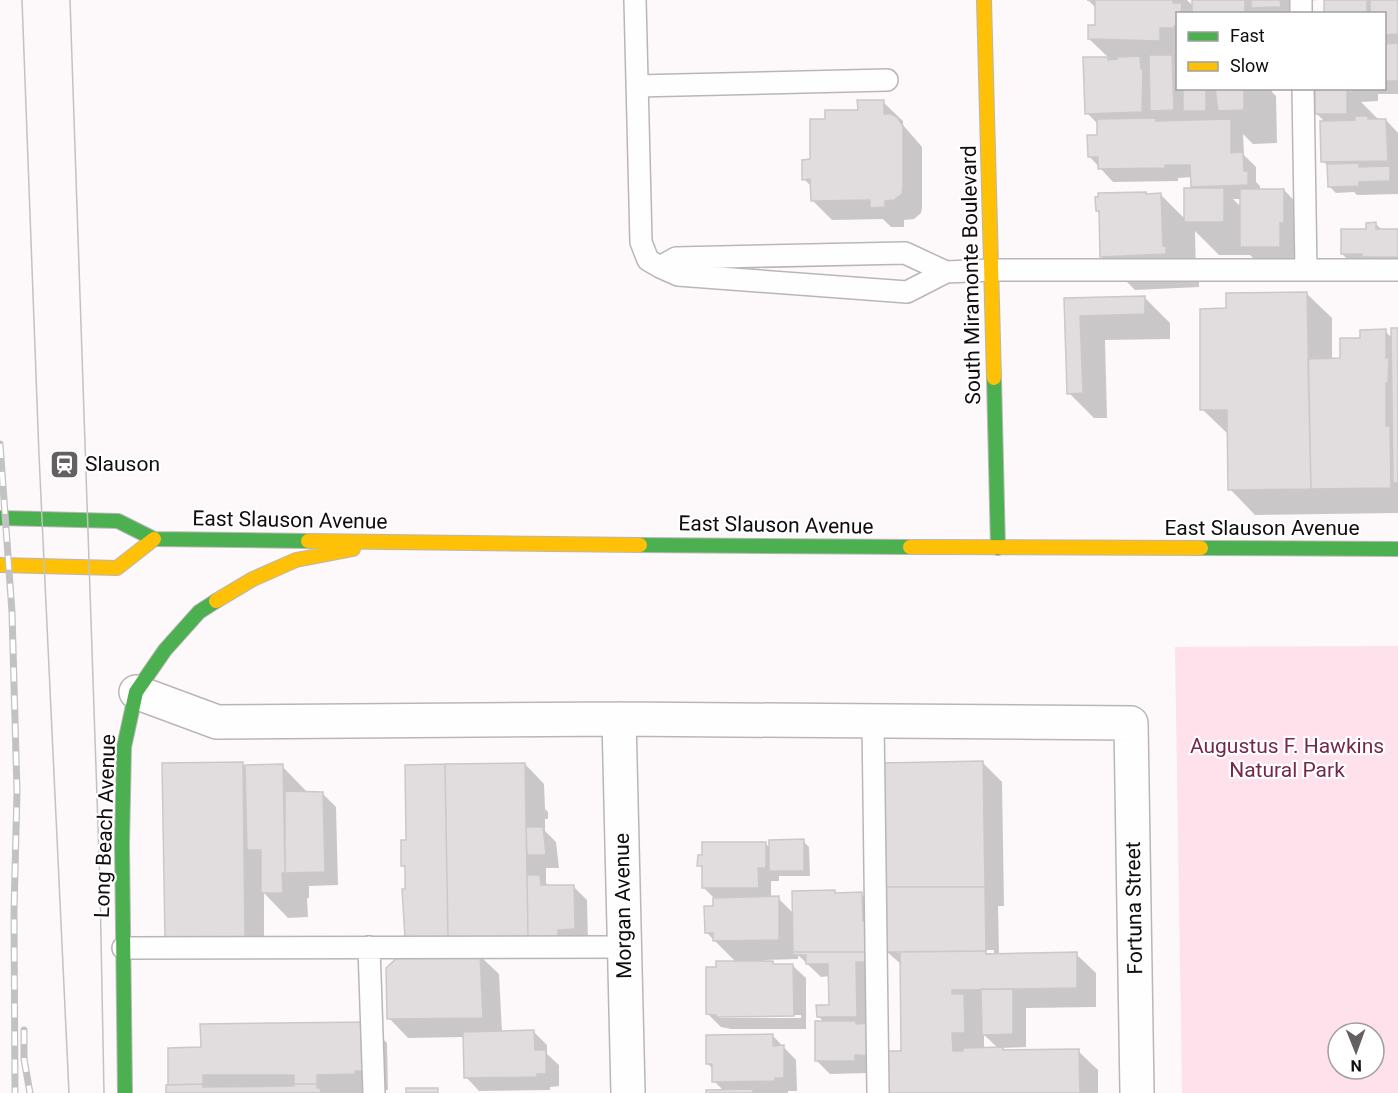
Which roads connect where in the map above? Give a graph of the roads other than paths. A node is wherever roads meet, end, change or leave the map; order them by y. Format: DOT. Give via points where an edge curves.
graph roads {
  1 [pos="635,0"];
  2 [pos="984,0"];
  3 [pos="887,80"];
  4 [pos="637,86"];
  5 [pos="1303,90"];
  6 [pos="660,267"];
  7 [pos="992,270"];
  8 [pos="1306,270"];
  9 [pos="1398,270"];
  10 [pos="945,272"];
  11 [pos="0,518"];
  12 [pos="154,539"];
  13 [pos="393,542"];
  14 [pos="998,548"];
  15 [pos="1398,549"];
  16 [pos="0,565"];
  17 [pos="136,692"];
  18 [pos="618,719"];
  19 [pos="873,721"];
  20 [pos="624,946"];
  21 [pos="123,948"];
  22 [pos="369,948"];
  23 [pos="125,1093"];
  24 [pos="374,1093"];
  25 [pos="628,1093"];
  26 [pos="878,1093"];
  27 [pos="1137,1093"];
  1 -- 4 [label="lane"];
  2 -- 7 [label="main road, South Miramonte Boulevard"];
  3 -- 4 [label="lane"];
  4 -- 6 [label="lane" via="641,242 648,260"];
  5 -- 8 [label="lane"];
  6 -- 10 [label="lane" via="676,258 905,253"];
  6 -- 10 [label="lane" via="678,275 907,292"];
  7 -- 8 [label="lane"];
  7 -- 10 [label="lane"];
  7 -- 14 [label="main road, South Miramonte Boulevard"];
  8 -- 9 [label="lane"];
  11 -- 12 [label="main road, East Slauson Avenue" via="118,520"];
  12 -- 13 [label="main road, East Slauson Avenue"];
  12 -- 16 [label="main road" via="117,568"];
  13 -- 14 [label="main road, East Slauson Avenue"];
  13 -- 17 [label="main road, Long Beach Avenue" via="296,560 253,579 199,612 165,650"];
  14 -- 15 [label="main road, East Slauson Avenue"];
  17 -- 18 [label="street" via="217,722"];
  17 -- 21 [label="main road, Long Beach Avenue" via="124,747"];
  18 -- 19 [label="street"];
  18 -- 20 [label="street, Morgan Avenue"];
  19 -- 26 [label="lane"];
  19 -- 27 [label="street, Fortuna Street" via="1131,723"];
  20 -- 22 [label="lane"];
  20 -- 25 [label="street, Morgan Avenue"];
  21 -- 22 [label="lane"];
  21 -- 23 [label="main road, Long Beach Avenue"];
  22 -- 24 [label="lane"];
}
